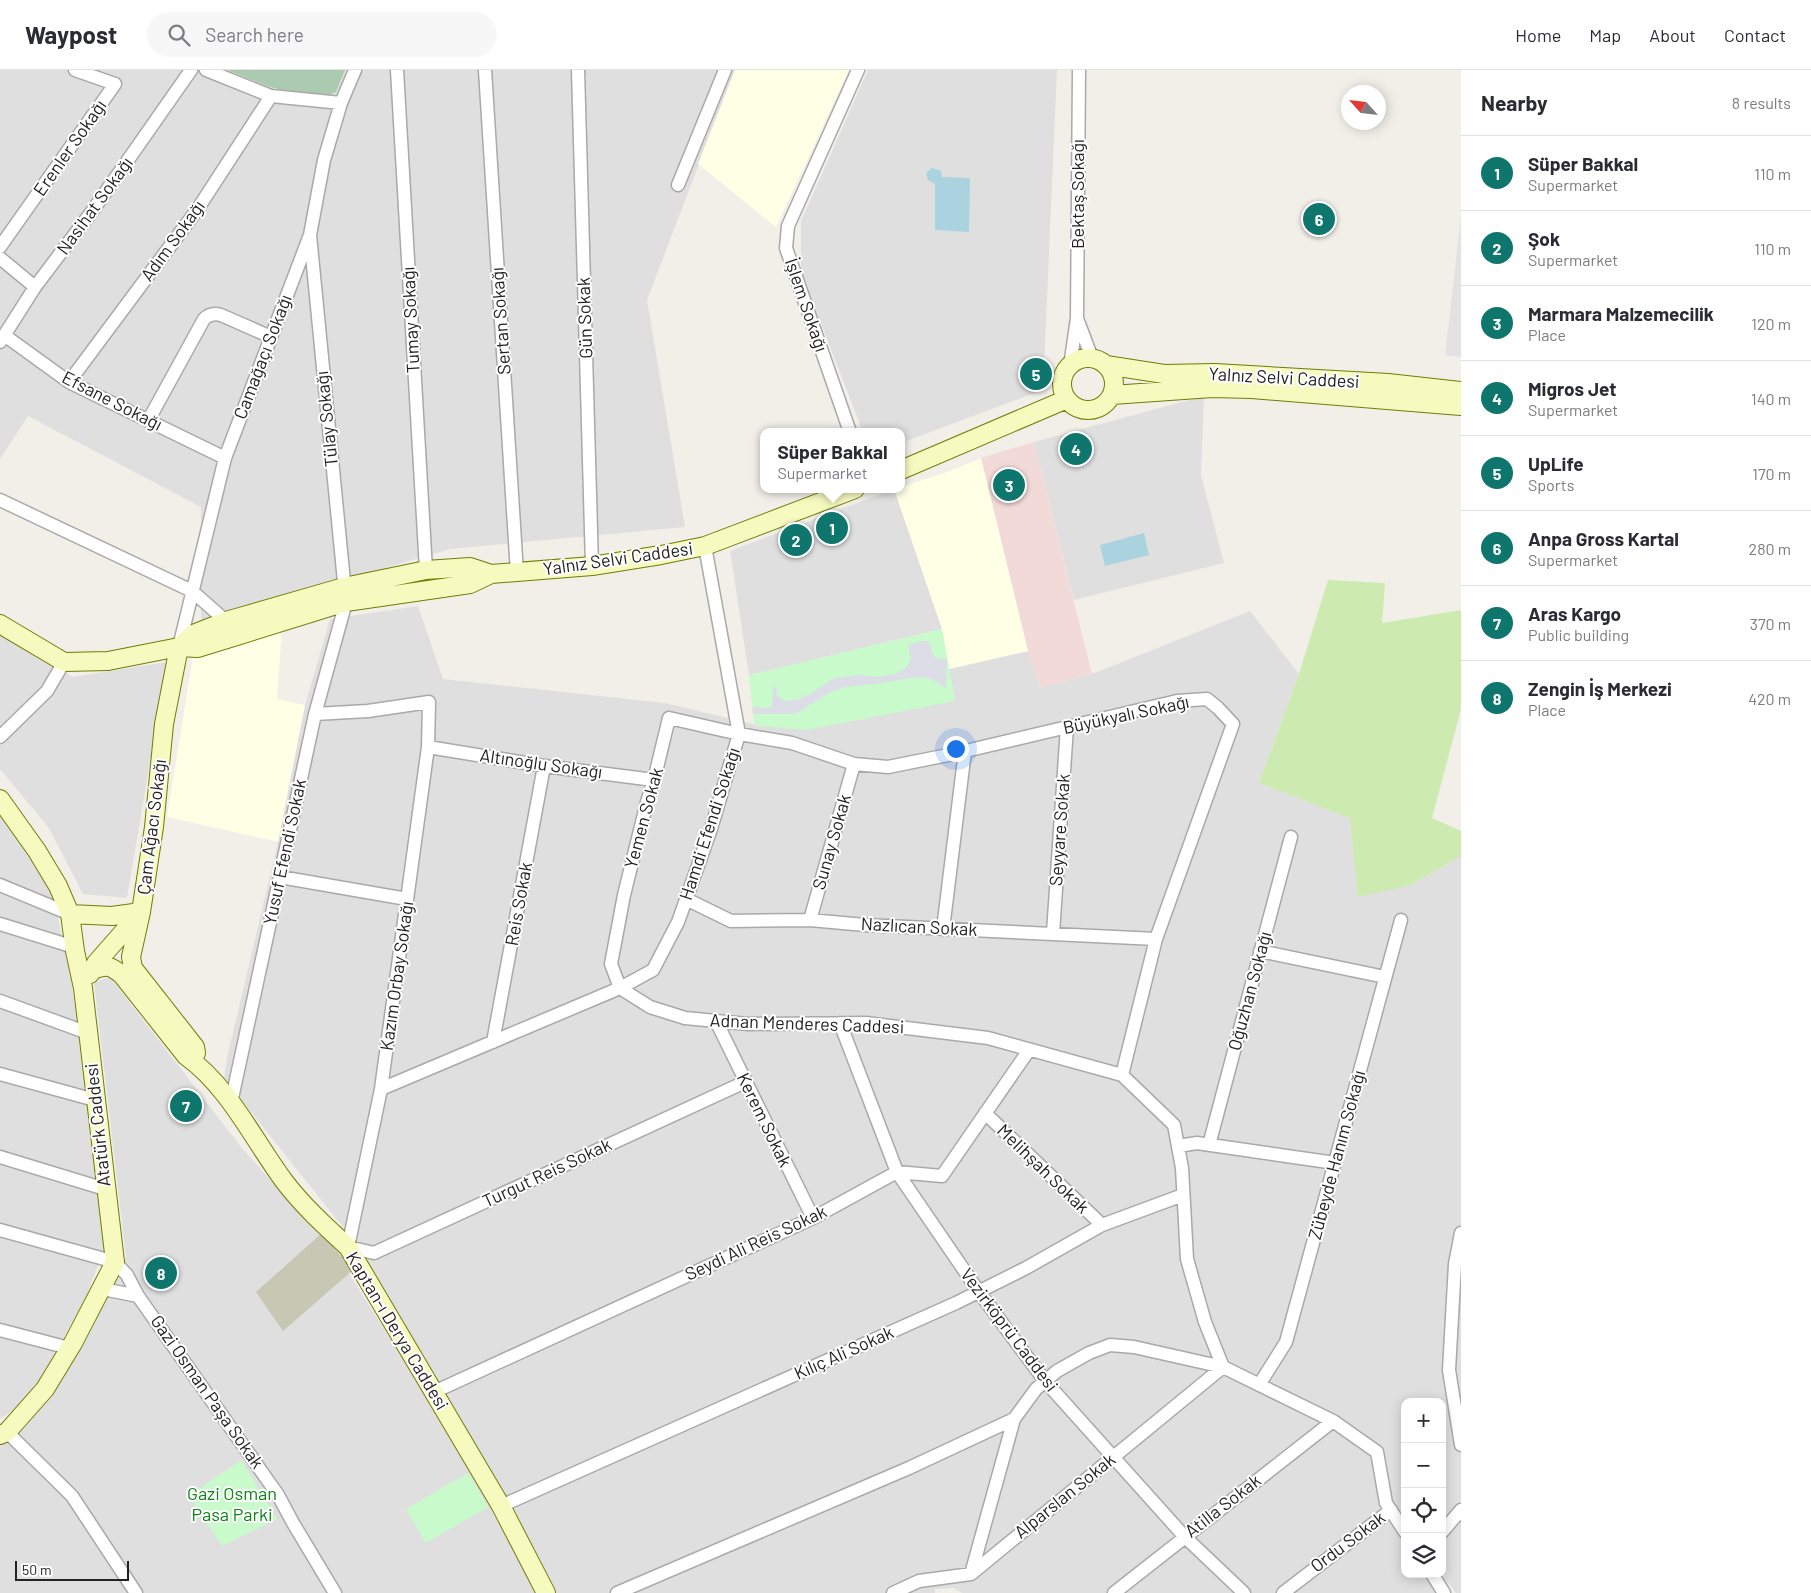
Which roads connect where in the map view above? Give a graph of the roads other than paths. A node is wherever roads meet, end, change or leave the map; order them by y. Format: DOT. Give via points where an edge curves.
graph roads {
  1 [pos="75,70"];
  2 [pos="191,70"];
  3 [pos="206,70"];
  4 [pos="355,70"];
  5 [pos="397,70"];
  6 [pos="485,70"];
  7 [pos="578,70"];
  8 [pos="725,70"];
  9 [pos="858,70"];
  10 [pos="1079,70"];
  11 [pos="271,96"];
  12 [pos="341,103"];
  13 [pos="678,186"];
  14 [pos="310,236"];
  15 [pos="0,247"];
  16 [pos="0,258"];
  17 [pos="35,287"];
  18 [pos="1077,318"];
  19 [pos="271,337"];
  20 [pos="2,338"];
  21 [pos="1099,362"];
  22 [pos="1070,366"];
  23 [pos="70,382"];
  24 [pos="1461,391"];
  25 [pos="1112,394"];
  26 [pos="1067,399"];
  27 [pos="1461,406"];
  28 [pos="148,421"];
  29 [pos="849,428"];
  30 [pos="225,458"];
  31 [pos="905,468"];
  32 [pos="844,493"];
  33 [pos="0,500"];
  34 [pos="705,546"];
  35 [pos="592,566"];
  36 [pos="426,570"];
  37 [pos="517,573"];
  38 [pos="491,574"];
  39 [pos="192,591"];
  40 [pos="345,595"];
  41 [pos="226,620"];
  42 [pos="0,624"];
  43 [pos="179,647"];
  44 [pos="64,662"];
  45 [pos="315,714"];
  46 [pos="1067,727"];
  47 [pos="739,734"];
  48 [pos="0,737"];
  49 [pos="428,747"];
  50 [pos="965,751"];
  51 [pos="854,764"];
  52 [pos="544,766"];
  53 [pos="654,780"];
  54 [pos="0,799"];
  55 [pos="1291,837"];
  56 [pos="280,877"];
  57 [pos="0,885"];
  58 [pos="407,899"];
  59 [pos="686,899"];
  60 [pos="141,912"];
  61 [pos="70,914"];
  62 [pos="810,920"];
  63 [pos="1401,920"];
  64 [pos="0,924"];
  65 [pos="944,929"];
  66 [pos="1053,933"];
  67 [pos="1156,939"];
  68 [pos="74,947"];
  69 [pos="1260,951"];
  70 [pos="92,970"];
  71 [pos="1385,977"];
  72 [pos="83,988"];
  73 [pos="620,988"];
  74 [pos="0,1001"];
  75 [pos="716,1021"];
  76 [pos="840,1023"];
  77 [pos="88,1033"];
  78 [pos="494,1042"];
  79 [pos="1029,1050"];
  80 [pos="200,1066"];
  81 [pos="0,1074"];
  82 [pos="1122,1075"];
  83 [pos="745,1082"];
  84 [pos="381,1089"];
  85 [pos="95,1100"];
  86 [pos="231,1103"];
  87 [pos="985,1113"];
  88 [pos="1209,1145"];
  89 [pos="1178,1146"];
  90 [pos="0,1157"];
  91 [pos="1335,1163"];
  92 [pos="898,1172"];
  93 [pos="105,1189"];
  94 [pos="1184,1195"];
  95 [pos="813,1218"];
  96 [pos="1102,1225"];
  97 [pos="0,1230"];
  98 [pos="1461,1233"];
  99 [pos="348,1247"];
  100 [pos="115,1262"];
  101 [pos="100,1292"];
  102 [pos="979,1292"];
  103 [pos="138,1296"];
  104 [pos="0,1330"];
  105 [pos="69,1348"];
  106 [pos="1223,1367"];
  107 [pos="1045,1381"];
  108 [pos="1259,1385"];
  109 [pos="434,1392"];
  110 [pos="1014,1418"];
  111 [pos="1333,1420"];
  112 [pos="2,1434"];
  113 [pos="1461,1445"];
  114 [pos="1112,1458"];
  115 [pos="501,1506"];
  116 [pos="1391,1510"];
  117 [pos="1461,1510"];
  118 [pos="1401,1526"];
  119 [pos="1446,1527"];
  120 [pos="1184,1536"];
  121 [pos="971,1574"];
  122 [pos="1435,1578"];
  123 [pos="136,1593"];
  124 [pos="335,1593"];
  125 [pos="546,1593"];
  126 [pos="617,1593"];
  127 [pos="892,1593"];
  128 [pos="1114,1593"];
  129 [pos="1244,1593"];
  130 [pos="1283,1593"];
  131 [pos="1444,1593"];
  1 -- 15 [label="street, Erenler Sokağı" via="115,84"];
  2 -- 17 [label="street, Nasihat Sokağı" via="94,210"];
  3 -- 11 [label="street"];
  4 -- 12 [label="street, Camağaçı Sokağı"];
  5 -- 36 [label="street, Tumay Sokağı"];
  6 -- 37 [label="street, Sertan Sokağı"];
  7 -- 35 [label="street, Gün Sokak"];
  8 -- 13 [label="street"];
  9 -- 29 [label="street, İşlem Sokağı" via="788,226 786,248"];
  10 -- 18 [label="street, Bektaş Sokağı"];
  11 -- 12 [label="street"];
  11 -- 23 [label="street, Adım Sokağı" via="197,210"];
  12 -- 14 [label="street, Camağaçı Sokağı" via="324,160"];
  14 -- 19 [label="street, Camağaçı Sokağı"];
  14 -- 40 [label="street, Tülay Sokağı"];
  16 -- 17 [label="street"];
  17 -- 20 [label="street, Nasihat Sokağı"];
  18 -- 21 [label="street"];
  18 -- 22 [label="street"];
  19 -- 28 [label="street" via="220,315 207,316"];
  19 -- 30 [label="street, Camağaçı Sokağı"];
  20 -- 23 [label="street, Efsane Sokağı"];
  21 -- 22 [label="street, Yalnız Selvi Caddesi" via="1077,361"];
  21 -- 24 [label="street, Yalnız Selvi Caddesi" via="1164,374 1215,373"];
  21 -- 25 [label="street" via="1114,379"];
  22 -- 26 [label="street" via="1062,382"];
  23 -- 28 [label="street, Efsane Sokağı"];
  25 -- 26 [label="street" via="1107,402 1091,410 1082,409"];
  25 -- 27 [label="street" via="1242,389"];
  26 -- 31 [label="street"];
  28 -- 30 [label="street, Efsane Sokağı"];
  30 -- 39 [label="street, Camağaçı Sokağı"];
  32 -- 34 [label="street, Yalnız Selvi Caddesi"];
  33 -- 39 [label="street"];
  34 -- 35 [label="street, Yalnız Selvi Caddesi"];
  34 -- 47 [label="street, Hamdi Efendi Sokağı"];
  35 -- 37 [label="street, Yalnız Selvi Caddesi"];
  36 -- 38 [label="street, Yalnız Selvi Caddesi" via="470,567"];
  36 -- 40 [label="street, Yalnız Selvi Caddesi"];
  37 -- 38 [label="street, Yalnız Selvi Caddesi"];
  38 -- 40 [label="street, Yalnız Selvi Caddesi" via="470,584"];
  39 -- 41 [label="street"];
  39 -- 43 [label="street, Camağaçı Sokağı"];
  40 -- 41 [label="street, Yalnız Selvi Caddesi"];
  40 -- 43 [label="street, Yalnız Selvi Caddesi" via="198,648"];
  40 -- 45 [label="street, Yusuf Efendi Sokak"];
  41 -- 43 [label="street, Yalnız Selvi Caddesi" via="193,634"];
  42 -- 44 [label="street"];
  43 -- 44 [label="street, Yalnız Selvi Caddesi" via="108,661"];
  43 -- 60 [label="street, Çam Ağacı Sokağı" via="164,724"];
  44 -- 48 [label="street" via="47,691"];
  45 -- 49 [label="street, Kazım Orbay Sokağı" via="368,711 429,702"];
  45 -- 56 [label="street, Yusuf Efendi Sokak"];
  46 -- 50 [label="street, Büyükyalı Sokağı"];
  46 -- 66 [label="street, Seyyare Sokak"];
  46 -- 67 [label="street, Büyükyalı Sokağı" via="1177,701 1207,699 1233,724"];
  47 -- 51 [label="street, Büyükyalı Sokağı" via="792,743"];
  47 -- 53 [label="street, Yemen Sokak" via="669,718"];
  47 -- 59 [label="street, Hamdi Efendi Sokağı"];
  49 -- 52 [label="street, Altınoğlu Sokağı"];
  49 -- 58 [label="street, Kazım Orbay Sokağı"];
  50 -- 51 [label="street, Büyükyalı Sokağı" via="888,767"];
  50 -- 65 [label="street"];
  51 -- 62 [label="street, Sunay Sokak"];
  52 -- 53 [label="street, Altınoğlu Sokağı"];
  52 -- 78 [label="street, Reis Sokak"];
  53 -- 73 [label="street, Yemen Sokak" via="624,895 611,964"];
  54 -- 61 [label="street, Atatürk Caddesi" via="37,851"];
  55 -- 69 [label="street, Oğuzhan Sokağı"];
  56 -- 58 [label="street"];
  56 -- 86 [label="street, Yusuf Efendi Sokak"];
  57 -- 61 [label="street"];
  58 -- 84 [label="street, Kazım Orbay Sokağı"];
  59 -- 62 [label="street, Nazlıcan Sokak" via="731,921"];
  59 -- 73 [label="street, Hamdi Efendi Sokağı" via="653,970"];
  60 -- 61 [label="street" via="112,916"];
  60 -- 70 [label="street, Çam Ağacı Sokağı"];
  60 -- 80 [label="street, Kaptan-ı Derya Caddesi" via="131,957 133,968 195,1047"];
  61 -- 68 [label="street, Atatürk Caddesi"];
  62 -- 65 [label="street, Nazlıcan Sokak"];
  63 -- 71 [label="street, Zübeyde Hanım Sokağı"];
  64 -- 68 [label="street"];
  65 -- 66 [label="street, Nazlıcan Sokak"];
  66 -- 67 [label="street, Nazlıcan Sokak"];
  67 -- 82 [label="street, Büyükyalı Sokağı"];
  68 -- 72 [label="street, Atatürk Caddesi"];
  69 -- 71 [label="street"];
  69 -- 88 [label="street, Oğuzhan Sokağı"];
  70 -- 72 [label="street, Çam Ağacı Sokağı"];
  70 -- 80 [label="street, Kaptan-ı Derya Caddesi" via="106,966 122,975 186,1056"];
  71 -- 91 [label="street, Zübeyde Hanım Sokağı"];
  72 -- 77 [label="street, Atatürk Caddesi"];
  73 -- 75 [label="street, Adnan Menderes Caddesi" via="650,1007 685,1018"];
  73 -- 78 [label="street"];
  74 -- 77 [label="street"];
  75 -- 76 [label="street, Adnan Menderes Caddesi"];
  75 -- 83 [label="street, Kerem Sokak"];
  76 -- 79 [label="street, Adnan Menderes Caddesi" via="866,1023 988,1038"];
  76 -- 92 [label="street, Vezirköprü Caddesi"];
  77 -- 85 [label="street, Atatürk Caddesi"];
  78 -- 84 [label="street"];
  79 -- 82 [label="street, Adnan Menderes Caddesi"];
  79 -- 87 [label="street"];
  80 -- 86 [label="street, Kaptan-ı Derya Caddesi"];
  81 -- 85 [label="street"];
  82 -- 89 [label="street, Adnan Menderes Caddesi" via="1174,1125"];
  83 -- 95 [label="street, Kerem Sokak"];
  83 -- 99 [label="street, Turgut Reis Sokak" via="374,1253"];
  84 -- 99 [label="street, Kazım Orbay Sokağı"];
  85 -- 93 [label="street, Atatürk Caddesi"];
  86 -- 99 [label="street, Kaptan-ı Derya Caddesi" via="285,1182 314,1216"];
  87 -- 92 [label="street" via="942,1176"];
  87 -- 96 [label="street, Melihşah Sokak"];
  88 -- 89 [label="street"];
  88 -- 91 [label="street"];
  89 -- 94 [label="street, Adnan Menderes Caddesi"];
  90 -- 93 [label="street"];
  91 -- 108 [label="street, Zübeyde Hanım Sokağı" via="1286,1342"];
  92 -- 95 [label="street, Seydi Ali Reis Sokak"];
  92 -- 102 [label="street, Vezirköprü Caddesi"];
  93 -- 100 [label="street, Atatürk Caddesi"];
  94 -- 96 [label="street, Kılıç Ali Sokak"];
  94 -- 106 [label="street, Adnan Menderes Caddesi" via="1187,1259"];
  95 -- 109 [label="street, Seydi Ali Reis Sokak"];
  96 -- 102 [label="street, Kılıç Ali Sokak"];
  97 -- 100 [label="street"];
  98 -- 113 [label="street" via="1455,1264 1449,1370"];
  99 -- 109 [label="street, Kaptan-ı Derya Caddesi"];
  100 -- 101 [label="street"];
  100 -- 103 [label="street, Gazi Osman Paşa Sokak" via="127,1275"];
  101 -- 103 [label="street" via="108,1290"];
  101 -- 105 [label="street"];
  102 -- 107 [label="street, Vezirköprü Caddesi"];
  102 -- 115 [label="street, Kılıç Ali Sokak"];
  103 -- 124 [label="street, Gazi Osman Paşa Sokak" via="278,1495"];
  104 -- 105 [label="street"];
  105 -- 112 [label="street" via="45,1389"];
  106 -- 107 [label="street" via="1134,1347 1110,1345 1089,1353"];
  106 -- 108 [label="street"];
  106 -- 114 [label="street, Alparslan Sokak"];
  107 -- 110 [label="street"];
  107 -- 114 [label="street, Vezirköprü Caddesi"];
  108 -- 111 [label="street"];
  109 -- 115 [label="street, Kaptan-ı Derya Caddesi"];
  110 -- 121 [label="street"];
  110 -- 126 [label="street" via="909,1468"];
  111 -- 116 [label="street" via="1377,1452 1386,1503"];
  111 -- 120 [label="street, Atilla Sokak"];
  112 -- 123 [label="street" via="72,1496"];
  114 -- 120 [label="street, Vezirköprü Caddesi"];
  114 -- 121 [label="street, Alparslan Sokak"];
  115 -- 125 [label="street, Kaptan-ı Derya Caddesi"];
  116 -- 118 [label="street"];
  116 -- 130 [label="street, Ordu Sokak"];
  117 -- 119 [label="street"];
  120 -- 128 [label="street, Atilla Sokak"];
  120 -- 129 [label="street, Vezirköprü Caddesi"];
  121 -- 127 [label="street" via="919,1581"];
  122 -- 131 [label="street"];
}
